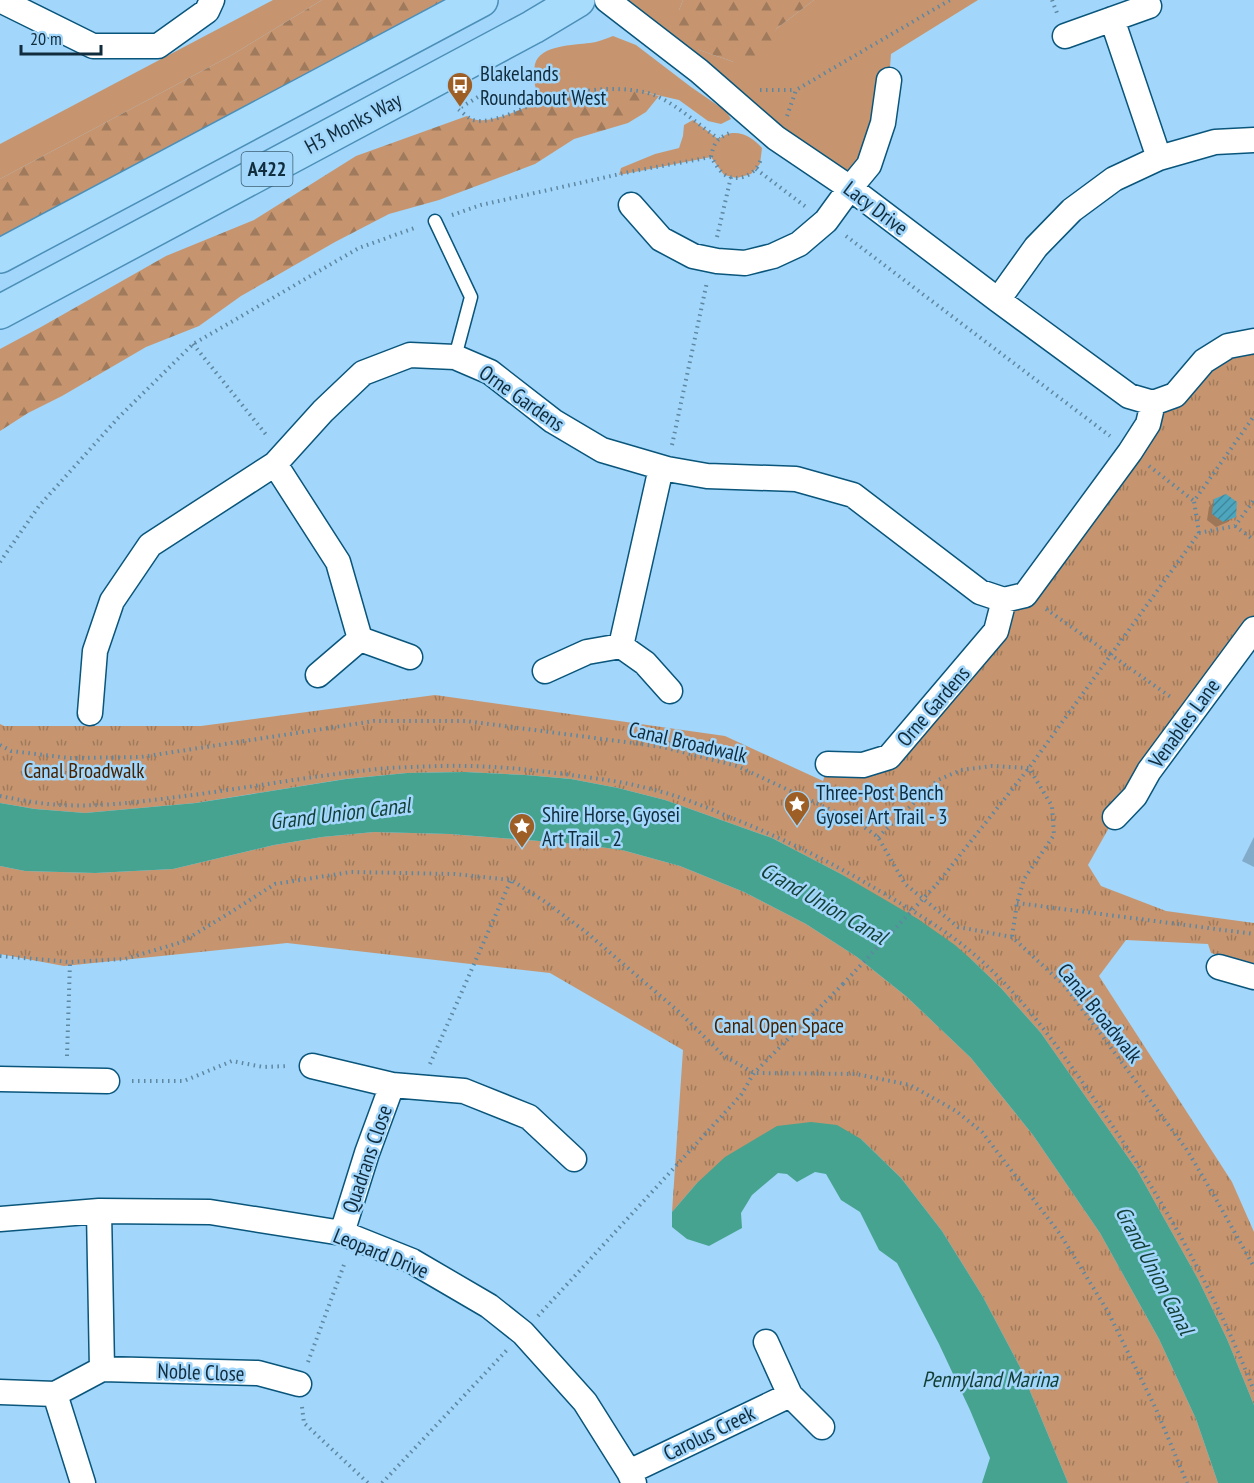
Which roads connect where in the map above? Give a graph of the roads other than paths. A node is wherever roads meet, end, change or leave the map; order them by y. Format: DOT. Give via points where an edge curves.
graph roads {
  1 [pos="0,0"];
  2 [pos="212,0"];
  3 [pos="481,0"];
  4 [pos="578,0"];
  5 [pos="607,0"];
  6 [pos="1149,6"];
  7 [pos="1112,19"];
  8 [pos="1065,36"];
  9 [pos="888,80"];
  10 [pos="1254,140"];
  11 [pos="1159,158"];
  12 [pos="850,188"];
  13 [pos="631,205"];
  14 [pos="435,221"];
  15 [pos="0,256"];
  16 [pos="998,300"];
  17 [pos="0,312"];
  18 [pos="1254,341"];
  19 [pos="455,357"];
  20 [pos="1153,403"];
  21 [pos="279,460"];
  22 [pos="664,469"];
  23 [pos="1015,598"];
  24 [pos="1254,629"];
  25 [pos="360,639"];
  26 [pos="621,646"];
  27 [pos="410,657"];
  28 [pos="545,671"];
  29 [pos="318,675"];
  30 [pos="670,691"];
  31 [pos="90,713"];
  32 [pos="828,764"];
  33 [pos="1115,817"];
  34 [pos="1219,967"];
  35 [pos="1254,977"];
  36 [pos="312,1066"];
  37 [pos="0,1079"];
  38 [pos="107,1082"];
  39 [pos="392,1085"];
  40 [pos="574,1159"];
  41 [pos="99,1211"];
  42 [pos="0,1218"];
  43 [pos="342,1233"];
  44 [pos="766,1342"];
  45 [pos="102,1369"];
  46 [pos="299,1384"];
  47 [pos="0,1392"];
  48 [pos="55,1394"];
  49 [pos="790,1395"];
  50 [pos="822,1427"];
  51 [pos="631,1477"];
  52 [pos="83,1483"];
  1 -- 2 [label="street" via="93,46 158,46 207,10"];
  3 -- 15 [label="main road, A422"];
  4 -- 17 [label="main road, H3 Monks Way / A422"];
  5 -- 12 [label="street, Lacy Drive" via="699,71 776,138"];
  6 -- 7 [label="street"];
  7 -- 8 [label="street"];
  7 -- 11 [label="street"];
  9 -- 12 [label="street" via="883,123 869,165"];
  10 -- 11 [label="street" via="1215,142"];
  11 -- 16 [label="street" via="1114,179 1072,210 1036,247"];
  12 -- 13 [label="street" via="826,221 799,244 746,263 693,256 661,239"];
  12 -- 16 [label="street, Lacy Drive"];
  14 -- 19 [label="lane" via="471,297"];
  16 -- 20 [label="street, Lacy Drive" via="1130,396"];
  18 -- 20 [label="street" via="1228,346 1204,361 1175,395"];
  19 -- 21 [label="street, Orne Gardens" via="410,355 363,373"];
  19 -- 22 [label="street, Orne Gardens" via="490,372 553,422 602,450"];
  20 -- 23 [label="street, Orne Gardens" via="1148,424 1130,452"];
  21 -- 25 [label="street" via="338,562"];
  21 -- 31 [label="street, Orne Gardens" via="150,545 112,601 95,651"];
  22 -- 23 [label="street, Orne Gardens" via="706,476 796,479 853,495 980,592"];
  22 -- 26 [label="street"];
  23 -- 32 [label="street, Orne Gardens" via="996,631 889,757 863,765"];
  24 -- 33 [label="street, Venables Lane" via="1149,771 1135,796"];
  25 -- 27 [label="street"];
  25 -- 29 [label="street"];
  26 -- 28 [label="street" via="587,652"];
  26 -- 30 [label="street" via="645,663"];
  34 -- 35 [label="street"];
  36 -- 39 [label="street, Quadrans Close"];
  37 -- 38 [label="street"];
  39 -- 40 [label="street, Quadrans Close" via="464,1091 529,1117"];
  39 -- 43 [label="street, Quadrans Close"];
  41 -- 42 [label="street, Leopard Drive"];
  41 -- 43 [label="street, Leopard Drive" via="210,1212"];
  41 -- 45 [label="street"];
  43 -- 51 [label="street, Leopard Drive" via="412,1261 489,1306 523,1333 585,1402"];
  44 -- 49 [label="street"];
  45 -- 46 [label="street, Noble Close" via="258,1373"];
  45 -- 48 [label="street, Noble Close"];
  47 -- 48 [label="street"];
  48 -- 52 [label="street"];
  49 -- 50 [label="street"];
  49 -- 51 [label="street, Carolus Creek"];
}
